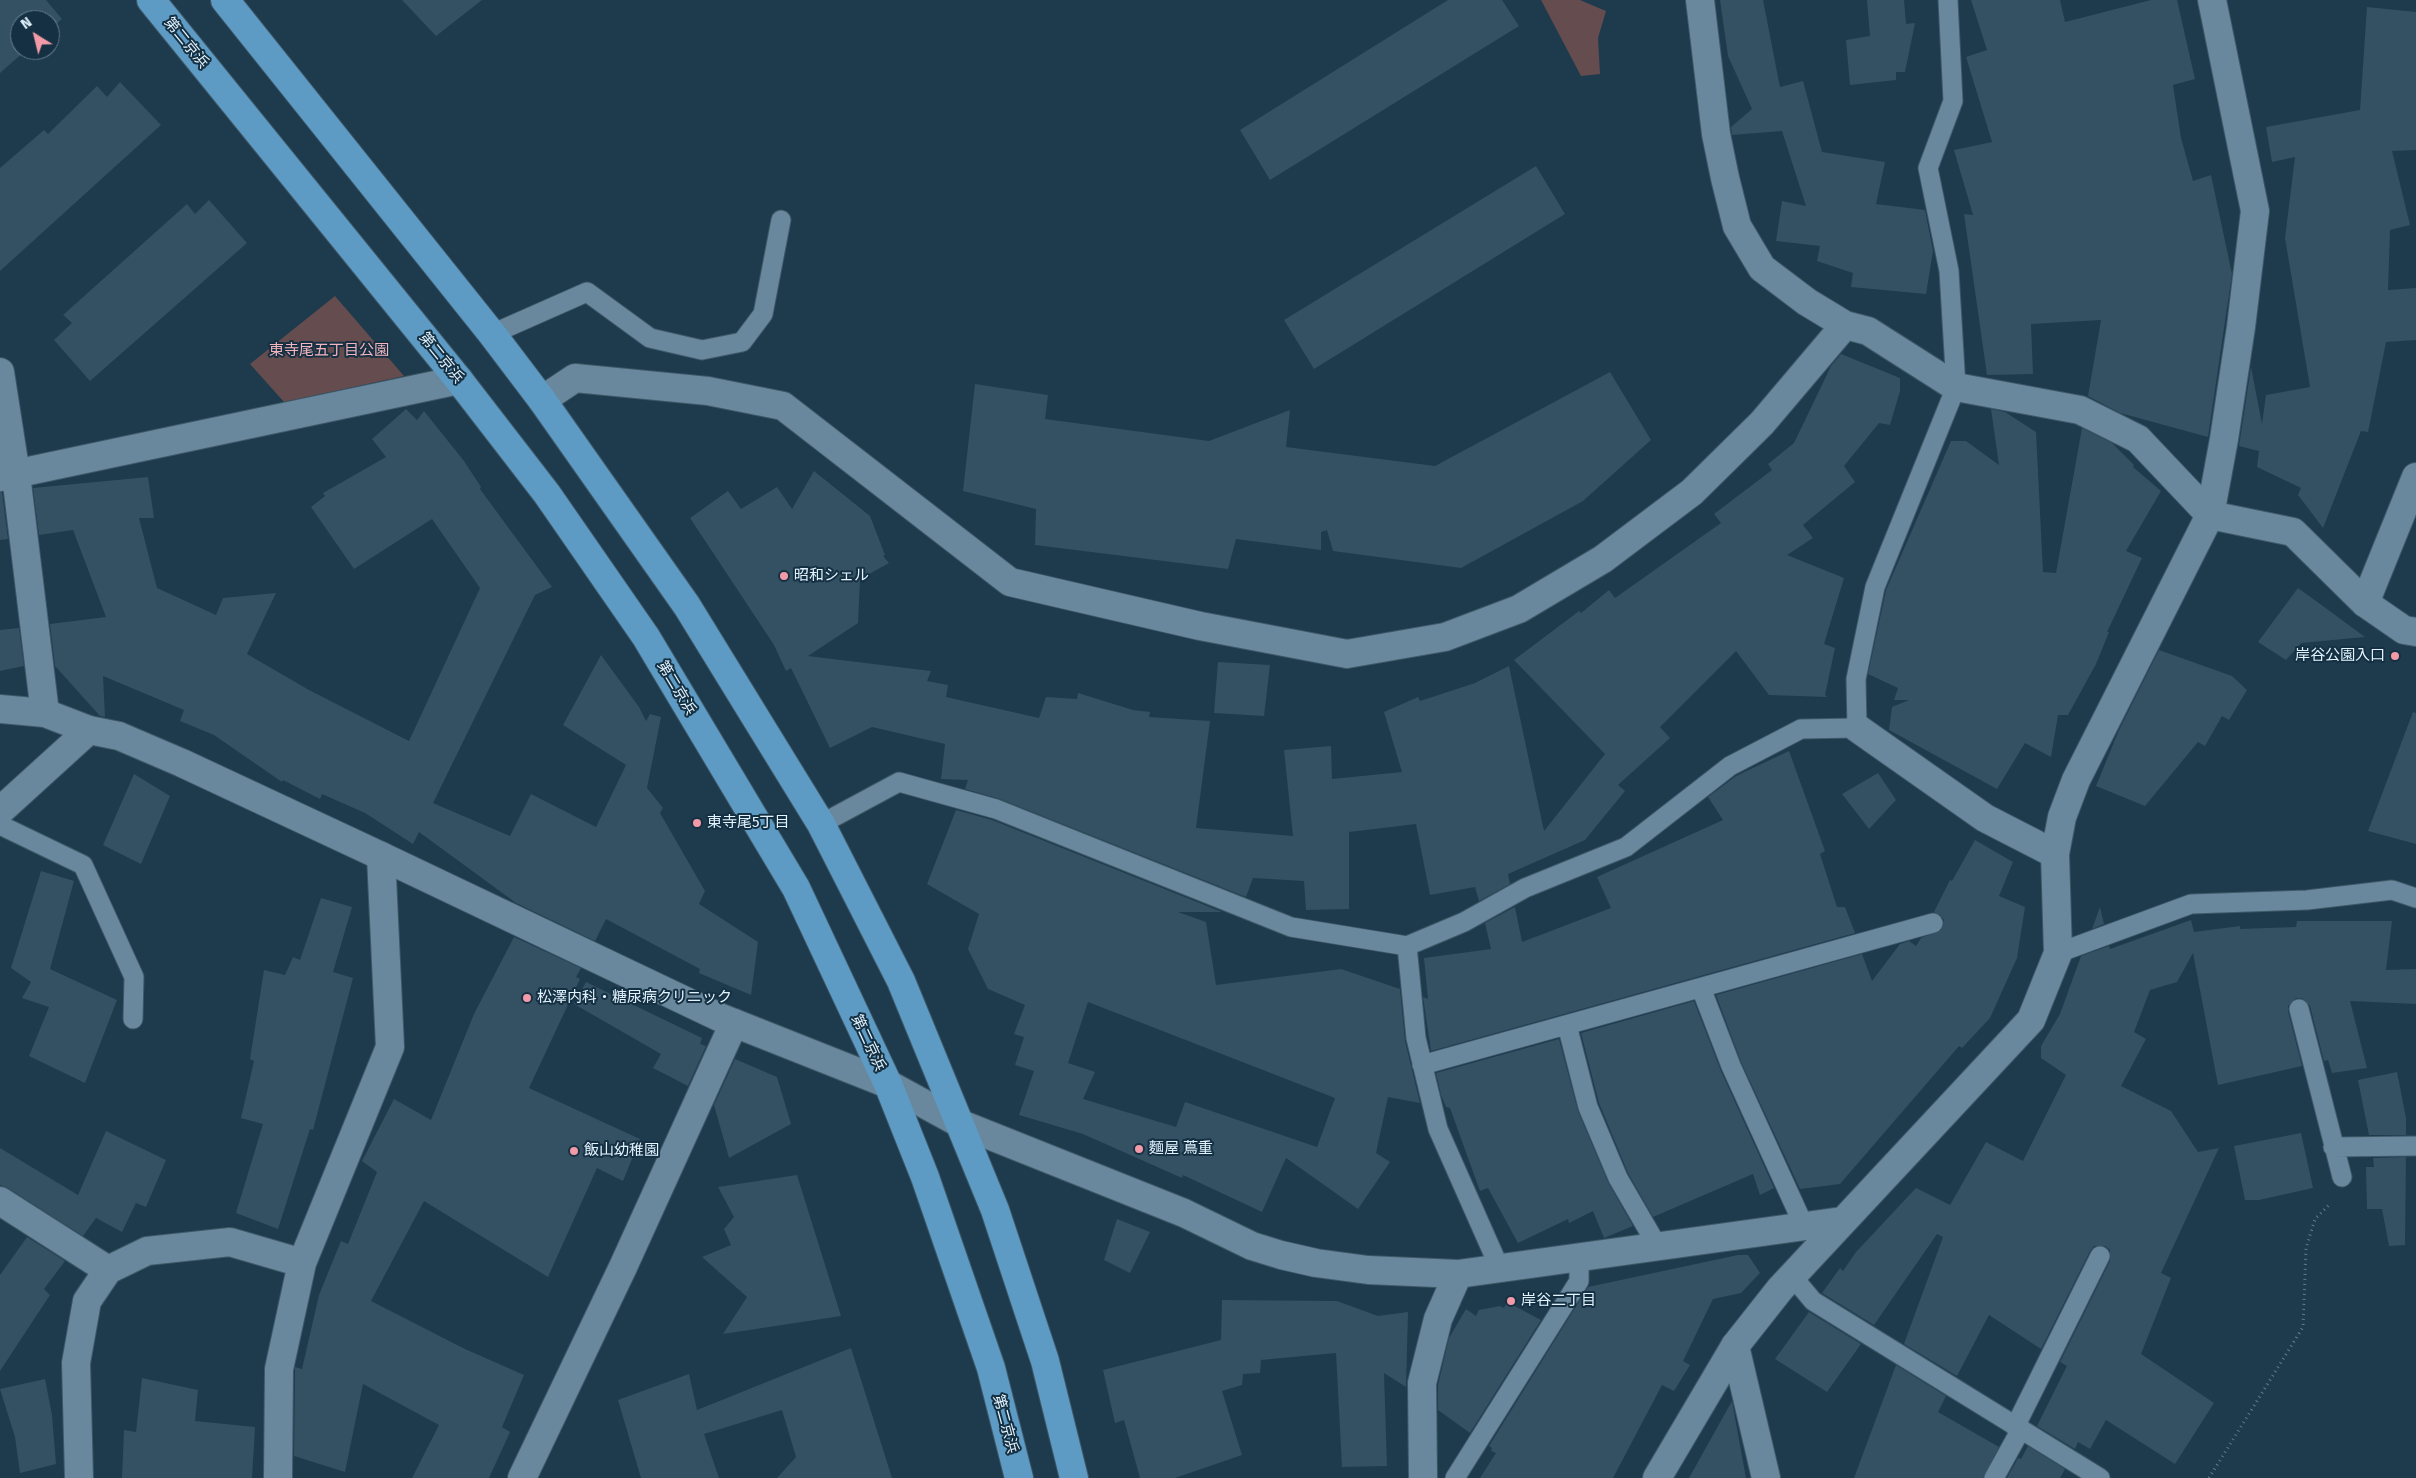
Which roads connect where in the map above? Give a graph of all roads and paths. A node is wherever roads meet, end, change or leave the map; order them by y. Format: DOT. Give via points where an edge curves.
graph roads {
  1 [pos="151,0"];
  2 [pos="225,0"];
  3 [pos="1700,0"];
  4 [pos="1948,0"];
  5 [pos="2212,0"];
  6 [pos="781,220"];
  7 [pos="1845,324"];
  8 [pos="492,334"];
  9 [pos="0,372"];
  10 [pos="460,380"];
  11 [pos="1956,387"];
  12 [pos="542,400"];
  13 [pos="8,476"];
  14 [pos="2416,477"];
  15 [pos="2210,515"];
  16 [pos="2366,603"];
  17 [pos="2416,632"];
  18 [pos="0,709"];
  19 [pos="45,713"];
  20 [pos="1857,728"];
  21 [pos="89,730"];
  22 [pos="0,811"];
  23 [pos="821,824"];
  24 [pos="0,825"];
  25 [pos="2056,854"];
  26 [pos="381,856"];
  27 [pos="2416,898"];
  28 [pos="1933,923"];
  29 [pos="1407,946"];
  30 [pos="2058,953"];
  31 [pos="1701,988"];
  32 [pos="2299,1009"];
  33 [pos="132,1019"];
  34 [pos="734,1023"];
  35 [pos="1567,1024"];
  36 [pos="1422,1065"];
  37 [pos="888,1084"];
  38 [pos="961,1124"];
  39 [pos="2416,1146"];
  40 [pos="2333,1148"];
  41 [pos="2342,1177"];
  42 [pos="0,1201"];
  43 [pos="1842,1221"];
  44 [pos="1804,1226"];
  45 [pos="1658,1246"];
  46 [pos="2100,1256"];
  47 [pos="1579,1258"];
  48 [pos="302,1263"];
  49 [pos="1500,1269"];
  50 [pos="108,1270"];
  51 [pos="1458,1274"];
  52 [pos="1792,1276"];
  53 [pos="1735,1346"];
  54 [pos="2018,1429"];
  55 [pos="79,1478"];
  56 [pos="278,1478"];
  57 [pos="522,1478"];
  58 [pos="1020,1478"];
  59 [pos="1074,1478"];
  60 [pos="1421,1478"];
  61 [pos="1455,1478"];
  62 [pos="1656,1478"];
  63 [pos="1766,1478"];
  64 [pos="1994,1478"];
  65 [pos="2100,1478"];
  66 [pos="2208,1478"];
  1 -- 10 [label="highway, 第二京浜"];
  2 -- 8 [label="highway"];
  3 -- 7 [label="street" via="1716,134 1737,226 1762,268 1807,302"];
  4 -- 11 [label="lane" via="1953,101 1928,168 1949,271"];
  5 -- 15 [label="street" via="2255,211 2241,327"];
  6 -- 8 [label="lane" via="763,314 742,342 702,350 650,338 587,292"];
  7 -- 11 [label="street" via="1868,331"];
  7 -- 12 [label="street" via="1762,423 1692,492 1603,559 1519,609 1445,637 1347,654 1200,626 1010,582 782,406 708,391 576,378"];
  8 -- 12 [label="highway"];
  9 -- 13 [label="street"];
  10 -- 13 [label="street"];
  10 -- 37 [label="highway, 第二京浜" via="547,494 646,637 796,888"];
  11 -- 15 [label="street" via="2080,410 2138,439"];
  11 -- 20 [label="lane" via="1875,587 1856,679"];
  12 -- 23 [label="highway" via="687,606"];
  13 -- 19 [label="street"];
  14 -- 16 [label="street"];
  15 -- 16 [label="street" via="2293,532"];
  15 -- 25 [label="street" via="2076,780 2062,817"];
  16 -- 17 [label="street" via="2404,630"];
  18 -- 19 [label="street"];
  19 -- 21 [label="street"];
  20 -- 25 [label="street" via="1985,818"];
  20 -- 29 [label="lane" via="1801,729 1730,766 1626,847 1526,888 1464,922"];
  21 -- 22 [label="street"];
  21 -- 26 [label="street" via="119,736 182,763"];
  23 -- 29 [label="lane" via="899,782 996,809 1291,927"];
  23 -- 38 [label="highway" via="901,981"];
  24 -- 33 [label="lane" via="82,866 134,977"];
  25 -- 30 [label="street"];
  26 -- 34 [label="street"];
  26 -- 48 [label="street" via="390,1047"];
  27 -- 30 [label="lane" via="2392,890 2306,900 2191,904"];
  28 -- 31 [label="lane"];
  29 -- 36 [label="lane" via="1416,1038"];
  30 -- 43 [label="street" via="2031,1020"];
  31 -- 35 [label="lane"];
  31 -- 44 [label="lane" via="1731,1066"];
  32 -- 40 [label="lane"];
  34 -- 37 [label="street"];
  34 -- 57 [label="street" via="623,1268"];
  35 -- 36 [label="lane"];
  35 -- 45 [label="lane" via="1588,1107 1618,1178"];
  36 -- 49 [label="lane" via="1438,1129"];
  37 -- 38 [label="street"];
  37 -- 58 [label="highway, 第二京浜" via="925,1177 991,1368"];
  38 -- 51 [label="street" via="1184,1213 1252,1246 1281,1255 1368,1270"];
  38 -- 59 [label="highway" via="995,1210 1045,1361"];
  39 -- 40 [label="lane"];
  40 -- 41 [label="lane"];
  41 -- 66 [label="path" via="2336,1198 2316,1220 2306,1248 2303,1327"];
  42 -- 50 [label="street"];
  43 -- 44 [label="street"];
  43 -- 52 [label="street"];
  44 -- 45 [label="street"];
  45 -- 47 [label="street"];
  46 -- 54 [label="lane"];
  47 -- 49 [label="street"];
  47 -- 61 [label="lane" via="1579,1281"];
  48 -- 50 [label="street" via="230,1242 147,1251"];
  48 -- 56 [label="street" via="279,1369"];
  49 -- 51 [label="street"];
  50 -- 55 [label="street" via="86,1302 76,1363"];
  51 -- 60 [label="street" via="1438,1318 1422,1383"];
  52 -- 53 [label="street"];
  52 -- 54 [label="lane" via="1812,1301"];
  53 -- 62 [label="street"];
  53 -- 63 [label="street"];
  54 -- 64 [label="lane"];
  54 -- 65 [label="lane"];
}
